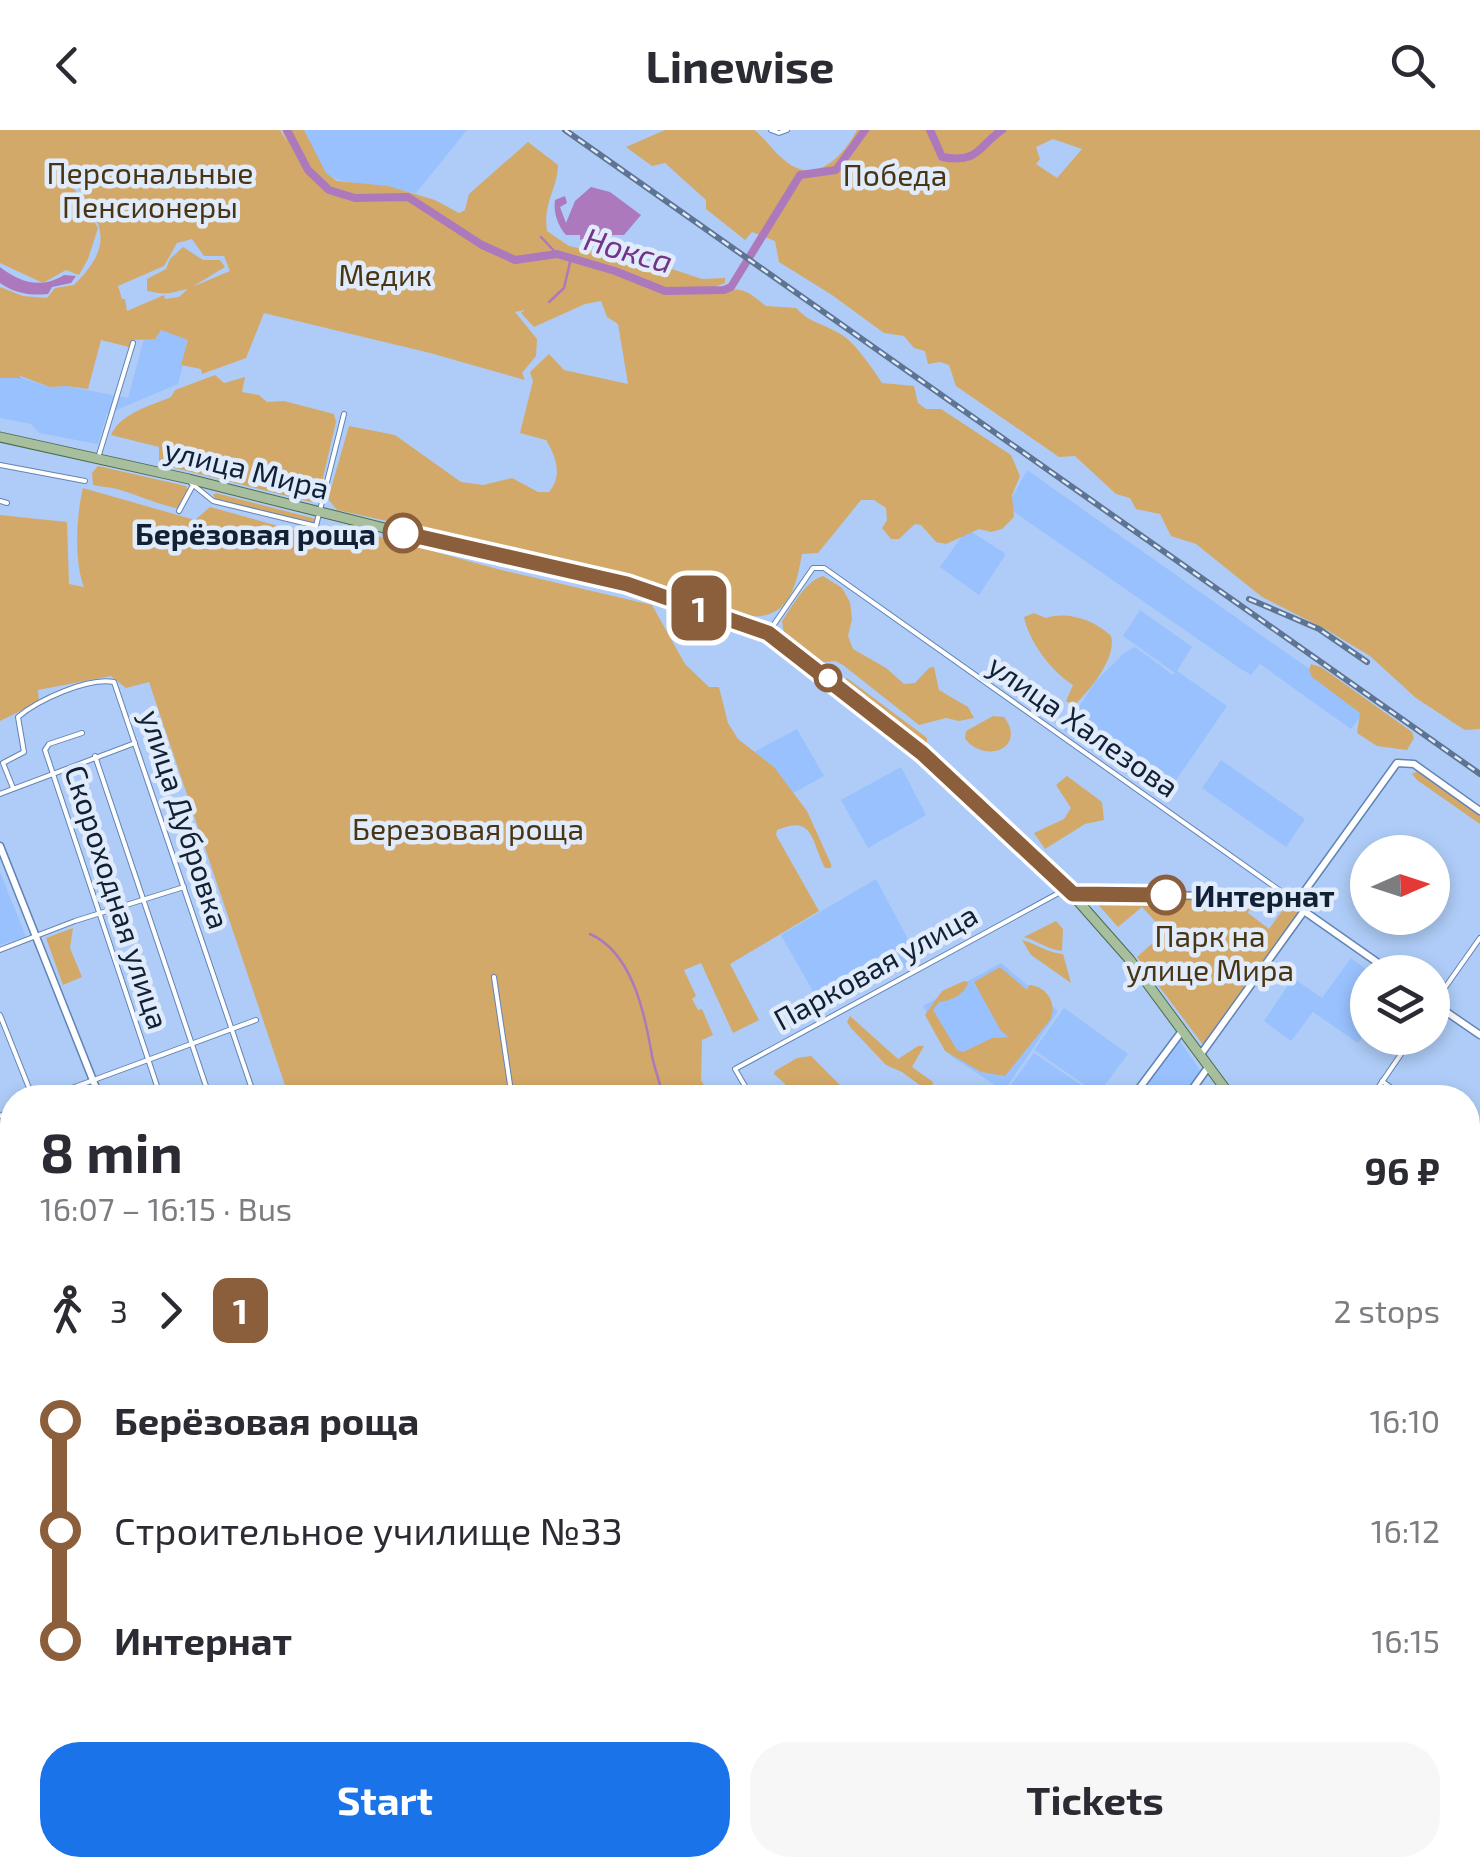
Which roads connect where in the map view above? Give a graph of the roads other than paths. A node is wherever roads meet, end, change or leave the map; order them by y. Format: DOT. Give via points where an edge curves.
graph roads {
  1 [pos="770,130"];
  2 [pos="787,130"];
  3 [pos="133,343"];
  4 [pos="344,414"];
  5 [pos="0,437"];
  6 [pos="98,458"];
  7 [pos="0,465"];
  8 [pos="85,481"];
  9 [pos="191,483"];
  10 [pos="179,511"];
  11 [pos="320,512"];
  12 [pos="768,633"];
  13 [pos="82,733"];
  14 [pos="136,742"];
  15 [pos="95,756"];
  16 [pos="54,772"];
  17 [pos="13,788"];
  18 [pos="0,794"];
  19 [pos="1480,811"];
  20 [pos="0,846"];
  21 [pos="184,886"];
  22 [pos="1070,892"];
  23 [pos="144,898"];
  24 [pos="1292,900"];
  25 [pos="1304,912"];
  26 [pos="102,913"];
  27 [pos="36,935"];
  28 [pos="1480,938"];
  29 [pos="0,950"];
  30 [pos="1366,955"];
  31 [pos="494,977"];
  32 [pos="1450,980"];
  33 [pos="0,1015"];
  34 [pos="1450,1015"];
  35 [pos="256,1020"];
  36 [pos="234,1028"];
  37 [pos="1183,1030"];
  38 [pos="1480,1035"];
  39 [pos="192,1043"];
  40 [pos="1202,1054"];
  41 [pos="1400,1055"];
  42 [pos="148,1058"];
  43 [pos="1210,1065"];
  44 [pos="93,1080"];
  45 [pos="1382,1081"];
  46 [pos="28,1085"];
  47 [pos="80,1085"];
  48 [pos="95,1085"];
  49 [pos="157,1085"];
  50 [pos="206,1085"];
  51 [pos="250,1085"];
  52 [pos="510,1085"];
  53 [pos="744,1085"];
  54 [pos="1142,1085"];
  55 [pos="1195,1085"];
  56 [pos="1223,1085"];
  57 [pos="1379,1085"];
  58 [pos="1387,1085"];
  1 -- 2 [label="street"];
  3 -- 6 [label="street"];
  4 -- 11 [label="street"];
  5 -- 6 [label="main road, улица Мира"];
  6 -- 9 [label="main road, улица Мира"];
  7 -- 8 [label="street"];
  9 -- 10 [label="street"];
  9 -- 11 [label="main road, улица Мира"];
  9 -- 11 [label="street" via="218,502 316,526"];
  11 -- 12 [label="main road, улица Мира" via="627,584"];
  12 -- 22 [label="main road, улица Мира" via="922,753"];
  12 -- 24 [label="street, улица Халезова" via="813,568 824,568"];
  13 -- 16 [label="street, Скороходная улица" via="45,747"];
  14 -- 15 [label="street"];
  14 -- 17 [label="street, улица Дубровка" via="114,682 57,692 18,717 24,752 3,763"];
  14 -- 21 [label="street, улица Дубровка"];
  15 -- 16 [label="street"];
  15 -- 23 [label="street"];
  16 -- 17 [label="street"];
  16 -- 26 [label="street, Скороходная улица"];
  17 -- 18 [label="street"];
  19 -- 24 [label="street" via="1414,764 1400,762"];
  20 -- 27 [label="street"];
  21 -- 23 [label="street"];
  21 -- 36 [label="street, улица Дубровка"];
  22 -- 24 [label="street, Парковая улица"];
  22 -- 37 [label="main road, улица Мира"];
  22 -- 53 [label="street, Парковая улица" via="735,1069"];
  23 -- 26 [label="street"];
  23 -- 39 [label="street"];
  24 -- 25 [label="street, улица Халезова"];
  25 -- 30 [label="street, улица Халезова"];
  25 -- 40 [label="street"];
  26 -- 27 [label="street"];
  26 -- 42 [label="street, Скороходная улица"];
  27 -- 29 [label="street"];
  27 -- 44 [label="street"];
  28 -- 32 [label="street"];
  31 -- 52 [label="street"];
  33 -- 46 [label="street"];
  34 -- 38 [label="street"];
  35 -- 36 [label="street"];
  36 -- 39 [label="street"];
  36 -- 51 [label="street, улица Дубровка"];
  37 -- 40 [label="main road, улица Мира"];
  37 -- 54 [label="street"];
  39 -- 42 [label="street"];
  39 -- 50 [label="street"];
  40 -- 43 [label="main road, улица Мира"];
  41 -- 45 [label="street"];
  42 -- 44 [label="street"];
  42 -- 49 [label="street, Скороходная улица"];
  43 -- 55 [label="street"];
  43 -- 56 [label="main road, улица Мира"];
  44 -- 47 [label="street"];
  44 -- 48 [label="street"];
  45 -- 57 [label="street"];
  45 -- 58 [label="street"];
}
